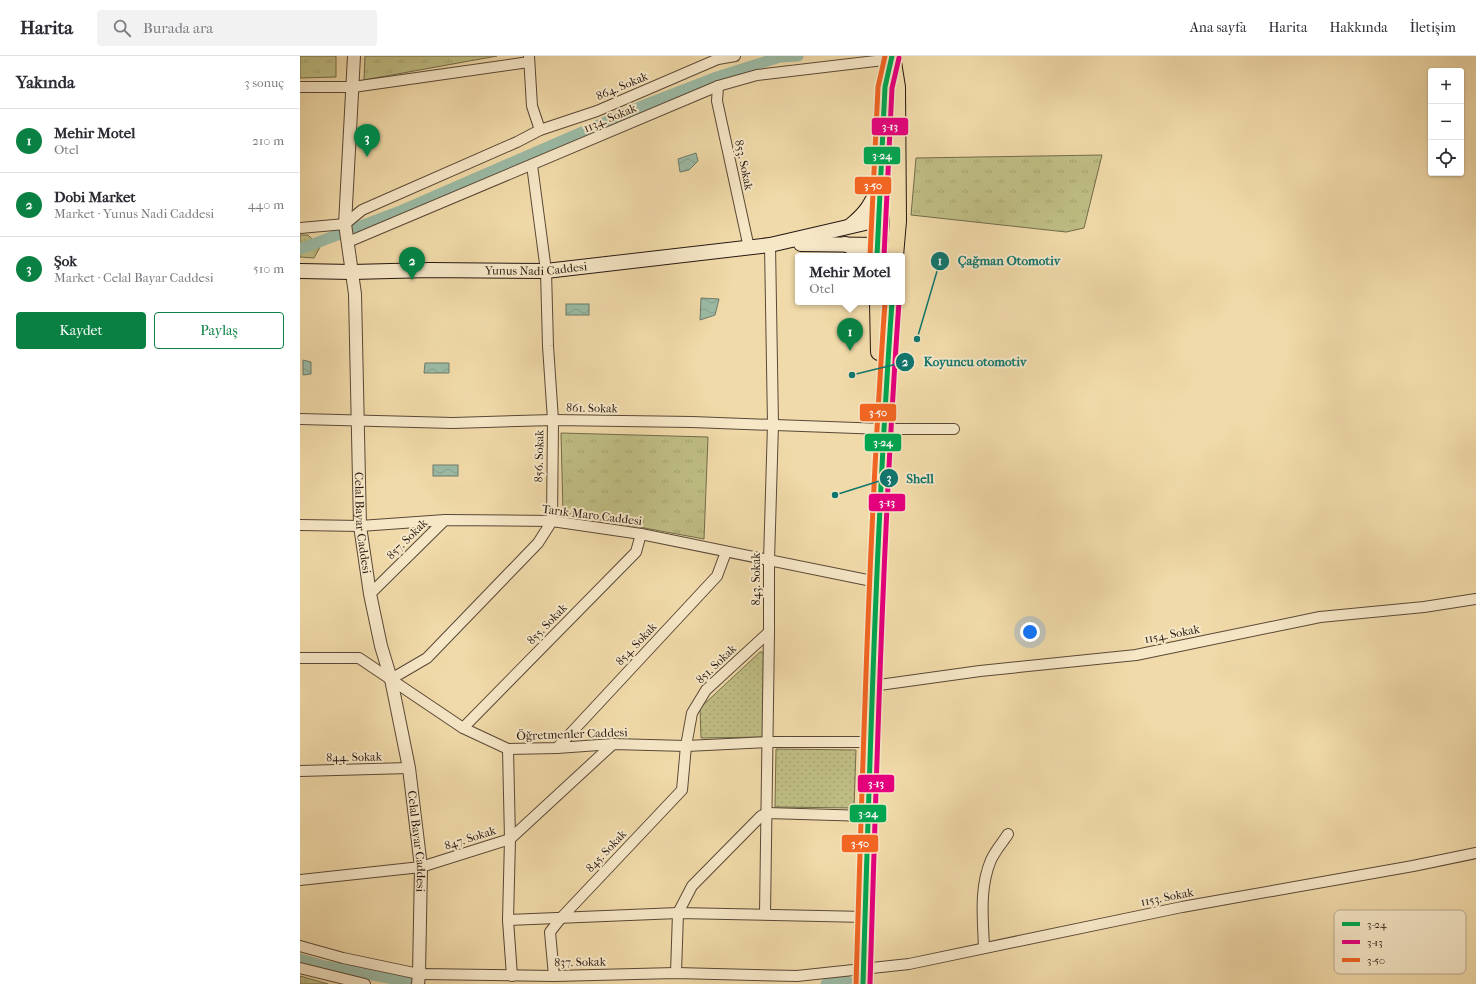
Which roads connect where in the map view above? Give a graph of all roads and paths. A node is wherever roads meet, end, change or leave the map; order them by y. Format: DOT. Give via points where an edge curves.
graph roads {
  1 [pos="354,56"];
  2 [pos="735,56"];
  3 [pos="717,58"];
  4 [pos="892,58"];
  5 [pos="529,59"];
  6 [pos="718,86"];
  7 [pos="300,87"];
  8 [pos="353,87"];
  9 [pos="540,130"];
  10 [pos="532,165"];
  11 [pos="880,187"];
  12 [pos="878,220"];
  13 [pos="898,221"];
  14 [pos="346,224"];
  15 [pos="300,228"];
  16 [pos="847,228"];
  17 [pos="348,241"];
  18 [pos="844,244"];
  19 [pos="770,245"];
  20 [pos="749,248"];
  21 [pos="877,250"];
  22 [pos="896,250"];
  23 [pos="860,253"];
  24 [pos="300,271"];
  25 [pos="546,271"];
  26 [pos="352,272"];
  27 [pos="878,305"];
  28 [pos="892,305"];
  29 [pos="300,419"];
  30 [pos="359,420"];
  31 [pos="553,420"];
  32 [pos="774,424"];
  33 [pos="883,429"];
  34 [pos="954,429"];
  35 [pos="445,520"];
  36 [pos="552,521"];
  37 [pos="300,525"];
  38 [pos="360,526"];
  39 [pos="641,534"];
  40 [pos="726,552"];
  41 [pos="769,561"];
  42 [pos="877,582"];
  43 [pos="370,594"];
  44 [pos="1476,599"];
  45 [pos="769,632"];
  46 [pos="300,658"];
  47 [pos="391,679"];
  48 [pos="872,686"];
  49 [pos="463,728"];
  50 [pos="768,742"];
  51 [pos="870,742"];
  52 [pos="613,744"];
  53 [pos="686,746"];
  54 [pos="557,748"];
  55 [pos="508,749"];
  56 [pos="409,768"];
  57 [pos="300,771"];
  58 [pos="767,813"];
  59 [pos="868,816"];
  60 [pos="1008,834"];
  61 [pos="510,839"];
  62 [pos="1476,853"];
  63 [pos="421,867"];
  64 [pos="300,880"];
  65 [pos="678,913"];
  66 [pos="765,914"];
  67 [pos="866,917"];
  68 [pos="561,918"];
  69 [pos="508,920"];
  70 [pos="300,946"];
  71 [pos="984,948"];
  72 [pos="300,968"];
  73 [pos="676,973"];
  74 [pos="512,976"];
  75 [pos="554,976"];
  76 [pos="864,976"];
  77 [pos="418,979"];
  78 [pos="364,984"];
  1 -- 8 [label="street, Celal Bayar Caddesi"];
  2 -- 3 [label="street, 864. Sokak"];
  3 -- 9 [label="street, 864. Sokak" via="597,111"];
  4 -- 6 [label="street, 1134. Sokak" via="757,75"];
  4 -- 11 [label="main road" via="885,87"];
  4 -- 13 [label="main road" via="897,87"];
  5 -- 8 [label="street"];
  5 -- 9 [label="street" via="532,106"];
  6 -- 10 [label="street, 1134. Sokak"];
  6 -- 20 [label="street, 853. Sokak" via="717,101"];
  7 -- 8 [label="street"];
  8 -- 14 [label="street, Celal Bayar Caddesi"];
  9 -- 14 [label="street, 864. Sokak" via="362,210"];
  10 -- 17 [label="street, 1134. Sokak"];
  10 -- 25 [label="street, 856. Sokak"];
  11 -- 12 [label="main road"];
  11 -- 16 [label="main road" via="863,215"];
  12 -- 13 [label="main road"];
  12 -- 16 [label="main road, Yunus Nadi Caddesi"];
  12 -- 21 [label="main road"];
  13 -- 22 [label="main road"];
  14 -- 15 [label="street"];
  14 -- 17 [label="street, Celal Bayar Caddesi"];
  16 -- 19 [label="main road, Yunus Nadi Caddesi"];
  17 -- 26 [label="street, Celal Bayar Caddesi"];
  18 -- 19 [label="main road, Yunus Nadi Caddesi"];
  18 -- 21 [label="main road, Yunus Nadi Caddesi"];
  18 -- 23 [label="main road"];
  19 -- 20 [label="main road, Yunus Nadi Caddesi"];
  19 -- 32 [label="street, 843. Sokak"];
  20 -- 25 [label="main road, Yunus Nadi Caddesi"];
  21 -- 22 [label="main road"];
  24 -- 26 [label="main road, Yunus Nadi Caddesi"];
  25 -- 26 [label="main road, Yunus Nadi Caddesi"];
  25 -- 31 [label="street, 856. Sokak"];
  26 -- 30 [label="street, Celal Bayar Caddesi"];
  27 -- 33 [label="main road"];
  28 -- 33 [label="main road"];
  29 -- 30 [label="street, 861. Sokak"];
  30 -- 31 [label="street, 861. Sokak" via="453,423"];
  30 -- 38 [label="street, Celal Bayar Caddesi"];
  31 -- 32 [label="street, 861. Sokak"];
  31 -- 36 [label="street, 856. Sokak"];
  32 -- 33 [label="street, 861. Sokak"];
  32 -- 41 [label="street, 843. Sokak"];
  33 -- 34 [label="street, 861. Sokak"];
  33 -- 42 [label="main road"];
  35 -- 36 [label="street, Tarık Maro Caddesi"];
  35 -- 38 [label="street, Tarık Maro Caddesi"];
  35 -- 43 [label="street, 857. Sokak"];
  36 -- 39 [label="street, Tarık Maro Caddesi"];
  36 -- 47 [label="street" via="538,543 427,658"];
  37 -- 38 [label="street, Tarık Maro Caddesi"];
  38 -- 43 [label="street, Celal Bayar Caddesi"];
  39 -- 40 [label="street, Tarık Maro Caddesi"];
  39 -- 49 [label="street, 855. Sokak" via="636,552"];
  40 -- 41 [label="street, Tarık Maro Caddesi"];
  40 -- 54 [label="street, 854. Sokak" via="717,576"];
  41 -- 42 [label="street, Tarık Maro Caddesi"];
  41 -- 45 [label="street, 843. Sokak"];
  42 -- 48 [label="main road"];
  43 -- 47 [label="street, Celal Bayar Caddesi"];
  44 -- 48 [label="street, 1154. Sokak" via="1320,617 1136,654"];
  45 -- 50 [label="street, 843. Sokak"];
  45 -- 53 [label="street, 851. Sokak" via="706,690 692,713"];
  46 -- 47 [label="street, Öğretmenler Caddesi" via="359,658"];
  47 -- 49 [label="street, Öğretmenler Caddesi"];
  47 -- 56 [label="street, Celal Bayar Caddesi"];
  48 -- 51 [label="main road"];
  49 -- 55 [label="street, Öğretmenler Caddesi"];
  50 -- 51 [label="street, Öğretmenler Caddesi"];
  50 -- 53 [label="street, Öğretmenler Caddesi"];
  50 -- 58 [label="street, 843. Sokak"];
  51 -- 59 [label="main road"];
  52 -- 53 [label="street, Öğretmenler Caddesi"];
  52 -- 54 [label="street, Öğretmenler Caddesi"];
  52 -- 61 [label="street, 847. Sokak"];
  53 -- 68 [label="street, 845. Sokak" via="682,790"];
  54 -- 55 [label="street, Öğretmenler Caddesi"];
  55 -- 61 [label="street"];
  56 -- 57 [label="street, 844. Sokak"];
  56 -- 63 [label="street, Celal Bayar Caddesi"];
  58 -- 59 [label="street"];
  58 -- 65 [label="street" via="761,816 692,886"];
  58 -- 66 [label="street, 843. Sokak"];
  59 -- 67 [label="main road"];
  60 -- 71 [label="street" via="991,859 984,882"];
  61 -- 63 [label="street, 847. Sokak"];
  61 -- 69 [label="street"];
  62 -- 71 [label="street, 1153. Sokak" via="1182,907"];
  63 -- 64 [label="street, 847. Sokak"];
  63 -- 77 [label="street, Celal Bayar Caddesi"];
  65 -- 66 [label="street"];
  65 -- 68 [label="street"];
  65 -- 73 [label="street"];
  66 -- 67 [label="street"];
  67 -- 76 [label="main road"];
  68 -- 69 [label="street"];
  68 -- 75 [label="street, 845. Sokak" via="550,932"];
  69 -- 74 [label="street"];
  70 -- 77 [label="street, 837. Sokak"];
  71 -- 76 [label="street, 1153. Sokak"];
  72 -- 78 [label="street"];
  73 -- 75 [label="street, 837. Sokak"];
  73 -- 76 [label="street, 837. Sokak"];
  74 -- 75 [label="street, 837. Sokak"];
  74 -- 77 [label="street, 837. Sokak"];
}
